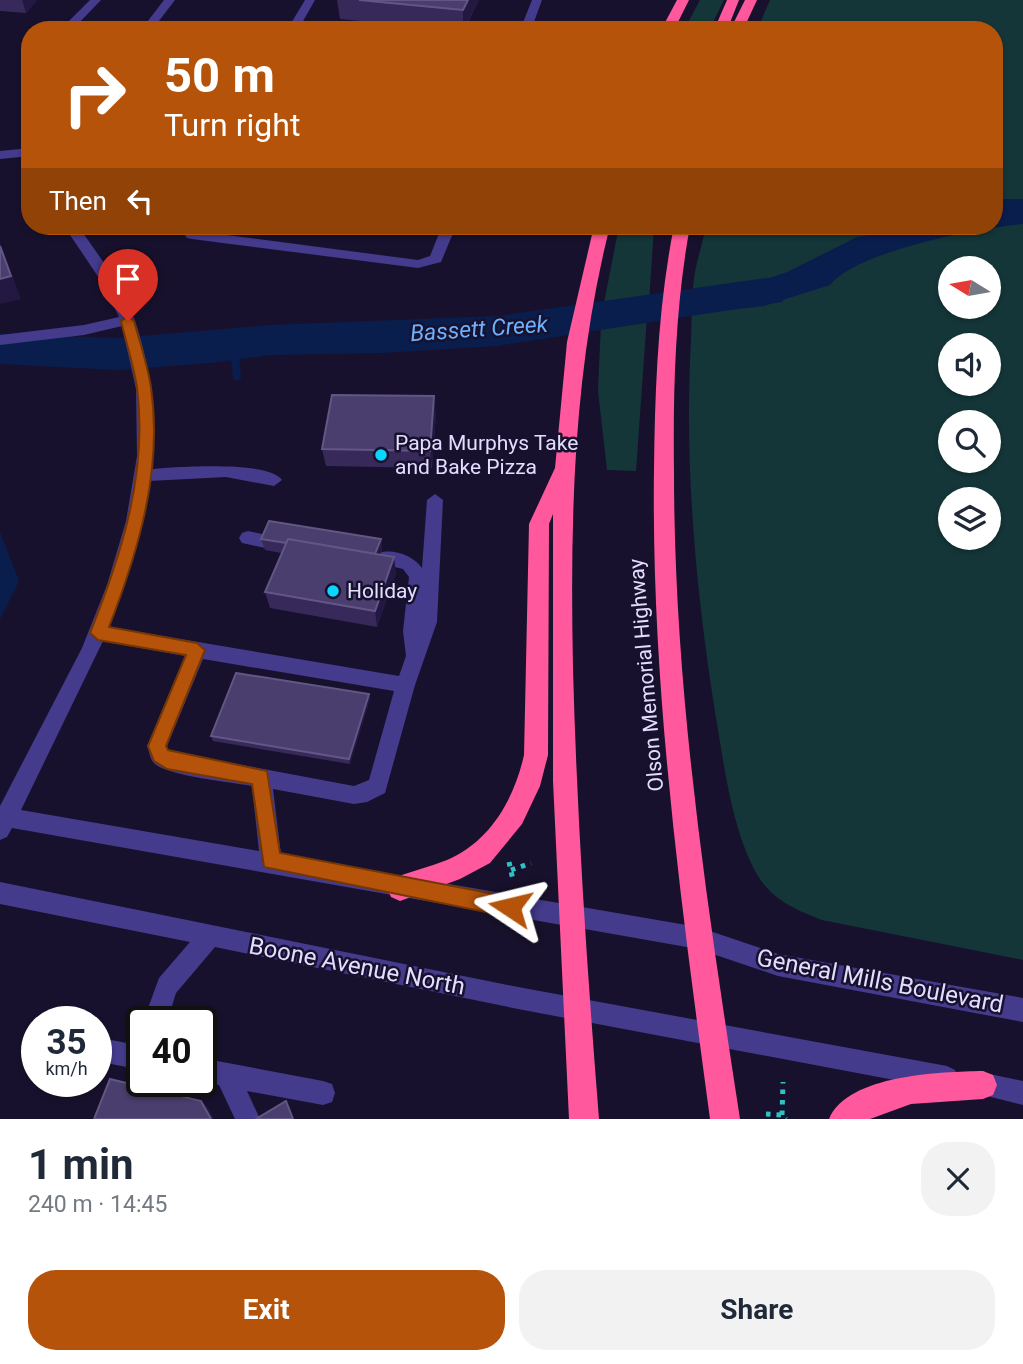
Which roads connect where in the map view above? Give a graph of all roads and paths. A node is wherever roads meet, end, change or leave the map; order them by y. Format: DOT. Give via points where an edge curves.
graph roads {
  1 [pos="86,0"];
  2 [pos="96,0"];
  3 [pos="170,0"];
  4 [pos="310,0"];
  5 [pos="537,0"];
  6 [pos="667,0"];
  7 [pos="684,0"];
  8 [pos="733,0"];
  9 [pos="751,0"];
  10 [pos="73,21"];
  11 [pos="76,21"];
  12 [pos="153,21"];
  13 [pos="297,21"];
  14 [pos="529,21"];
  15 [pos="666,21"];
  16 [pos="671,21"];
  17 [pos="724,21"];
  18 [pos="740,21"];
  19 [pos="21,153"];
  20 [pos="0,155"];
  21 [pos="77,235"];
  22 [pos="192,235"];
  23 [pos="445,235"];
  24 [pos="599,235"];
  25 [pos="678,235"];
  26 [pos="127,320"];
  27 [pos="0,340"];
  28 [pos="567,459"];
  29 [pos="143,475"];
  30 [pos="274,480"];
  31 [pos="435,500"];
  32 [pos="383,558"];
  33 [pos="98,633"];
  34 [pos="197,650"];
  35 [pos="414,660"];
  36 [pos="404,685"];
  37 [pos="261,777"];
  38 [pos="2,821"];
  39 [pos="508,858"];
  40 [pos="271,861"];
  41 [pos="531,863"];
  42 [pos="511,870"];
  43 [pos="513,880"];
  44 [pos="400,888"];
  45 [pos="0,893"];
  46 [pos="570,918"];
  47 [pos="210,936"];
  48 [pos="698,938"];
  49 [pos="160,1006"];
  50 [pos="576,1009"];
  51 [pos="1023,1010"];
  52 [pos="715,1035"];
  53 [pos="217,1072"];
  54 [pos="227,1074"];
  55 [pos="783,1082"];
  56 [pos="983,1085"];
  57 [pos="323,1093"];
  58 [pos="1023,1093"];
  59 [pos="766,1114"];
  60 [pos="784,1117"];
  61 [pos="247,1119"];
  62 [pos="584,1119"];
  63 [pos="725,1119"];
  64 [pos="844,1119"];
  1 -- 10 [label="street"];
  2 -- 11 [label="street"];
  3 -- 12 [label="street"];
  4 -- 13 [label="street"];
  5 -- 14 [label="street"];
  6 -- 15 [label="highway"];
  7 -- 16 [label="highway"];
  8 -- 17 [label="highway"];
  9 -- 18 [label="highway"];
  19 -- 20 [label="street"];
  21 -- 26 [label="street" via="103,272"];
  22 -- 23 [label="street" via="418,264 436,259"];
  24 -- 28 [label="highway" via="582,309"];
  25 -- 48 [label="highway, Olson Memorial Highway" via="670,307 663,485 665,591"];
  26 -- 27 [label="street"];
  26 -- 29 [label="street" via="144,387 147,435"];
  28 -- 44 [label="highway" via="539,524 532,779 511,819 468,863"];
  28 -- 46 [label="highway" via="561,643"];
  29 -- 30 [label="street" via="226,471"];
  29 -- 33 [label="street" via="140,504 118,582"];
  31 -- 35 [label="street" via="428,622"];
  32 -- 35 [label="street" via="409,563 418,576"];
  33 -- 34 [label="street"];
  33 -- 38 [label="street"];
  34 -- 36 [label="street"];
  34 -- 37 [label="street" via="157,746 160,756"];
  35 -- 36 [label="street"];
  36 -- 37 [label="street" via="378,786 354,795"];
  37 -- 40 [label="street"];
  38 -- 40 [label="street"];
  39 -- 42 [label="path"];
  40 -- 44 [label="street"];
  41 -- 42 [label="path"];
  42 -- 43 [label="path"];
  44 -- 46 [label="street"];
  45 -- 47 [label="street, Boone Avenue North"];
  46 -- 48 [label="street"];
  46 -- 50 [label="highway"];
  47 -- 49 [label="street" via="167,986"];
  47 -- 50 [label="street, Boone Avenue North"];
  48 -- 51 [label="street, General Mills Boulevard" via="778,965"];
  48 -- 52 [label="highway, Olson Memorial Highway"];
  50 -- 52 [label="street, Boone Avenue North"];
  50 -- 62 [label="highway"];
  52 -- 56 [label="street"];
  52 -- 63 [label="highway, Olson Memorial Highway"];
  53 -- 54 [label="street"];
  54 -- 57 [label="street"];
  54 -- 61 [label="street"];
  55 -- 60 [label="path"];
  56 -- 58 [label="street"];
  56 -- 64 [label="highway" via="897,1090"];
  59 -- 60 [label="path"];
}
